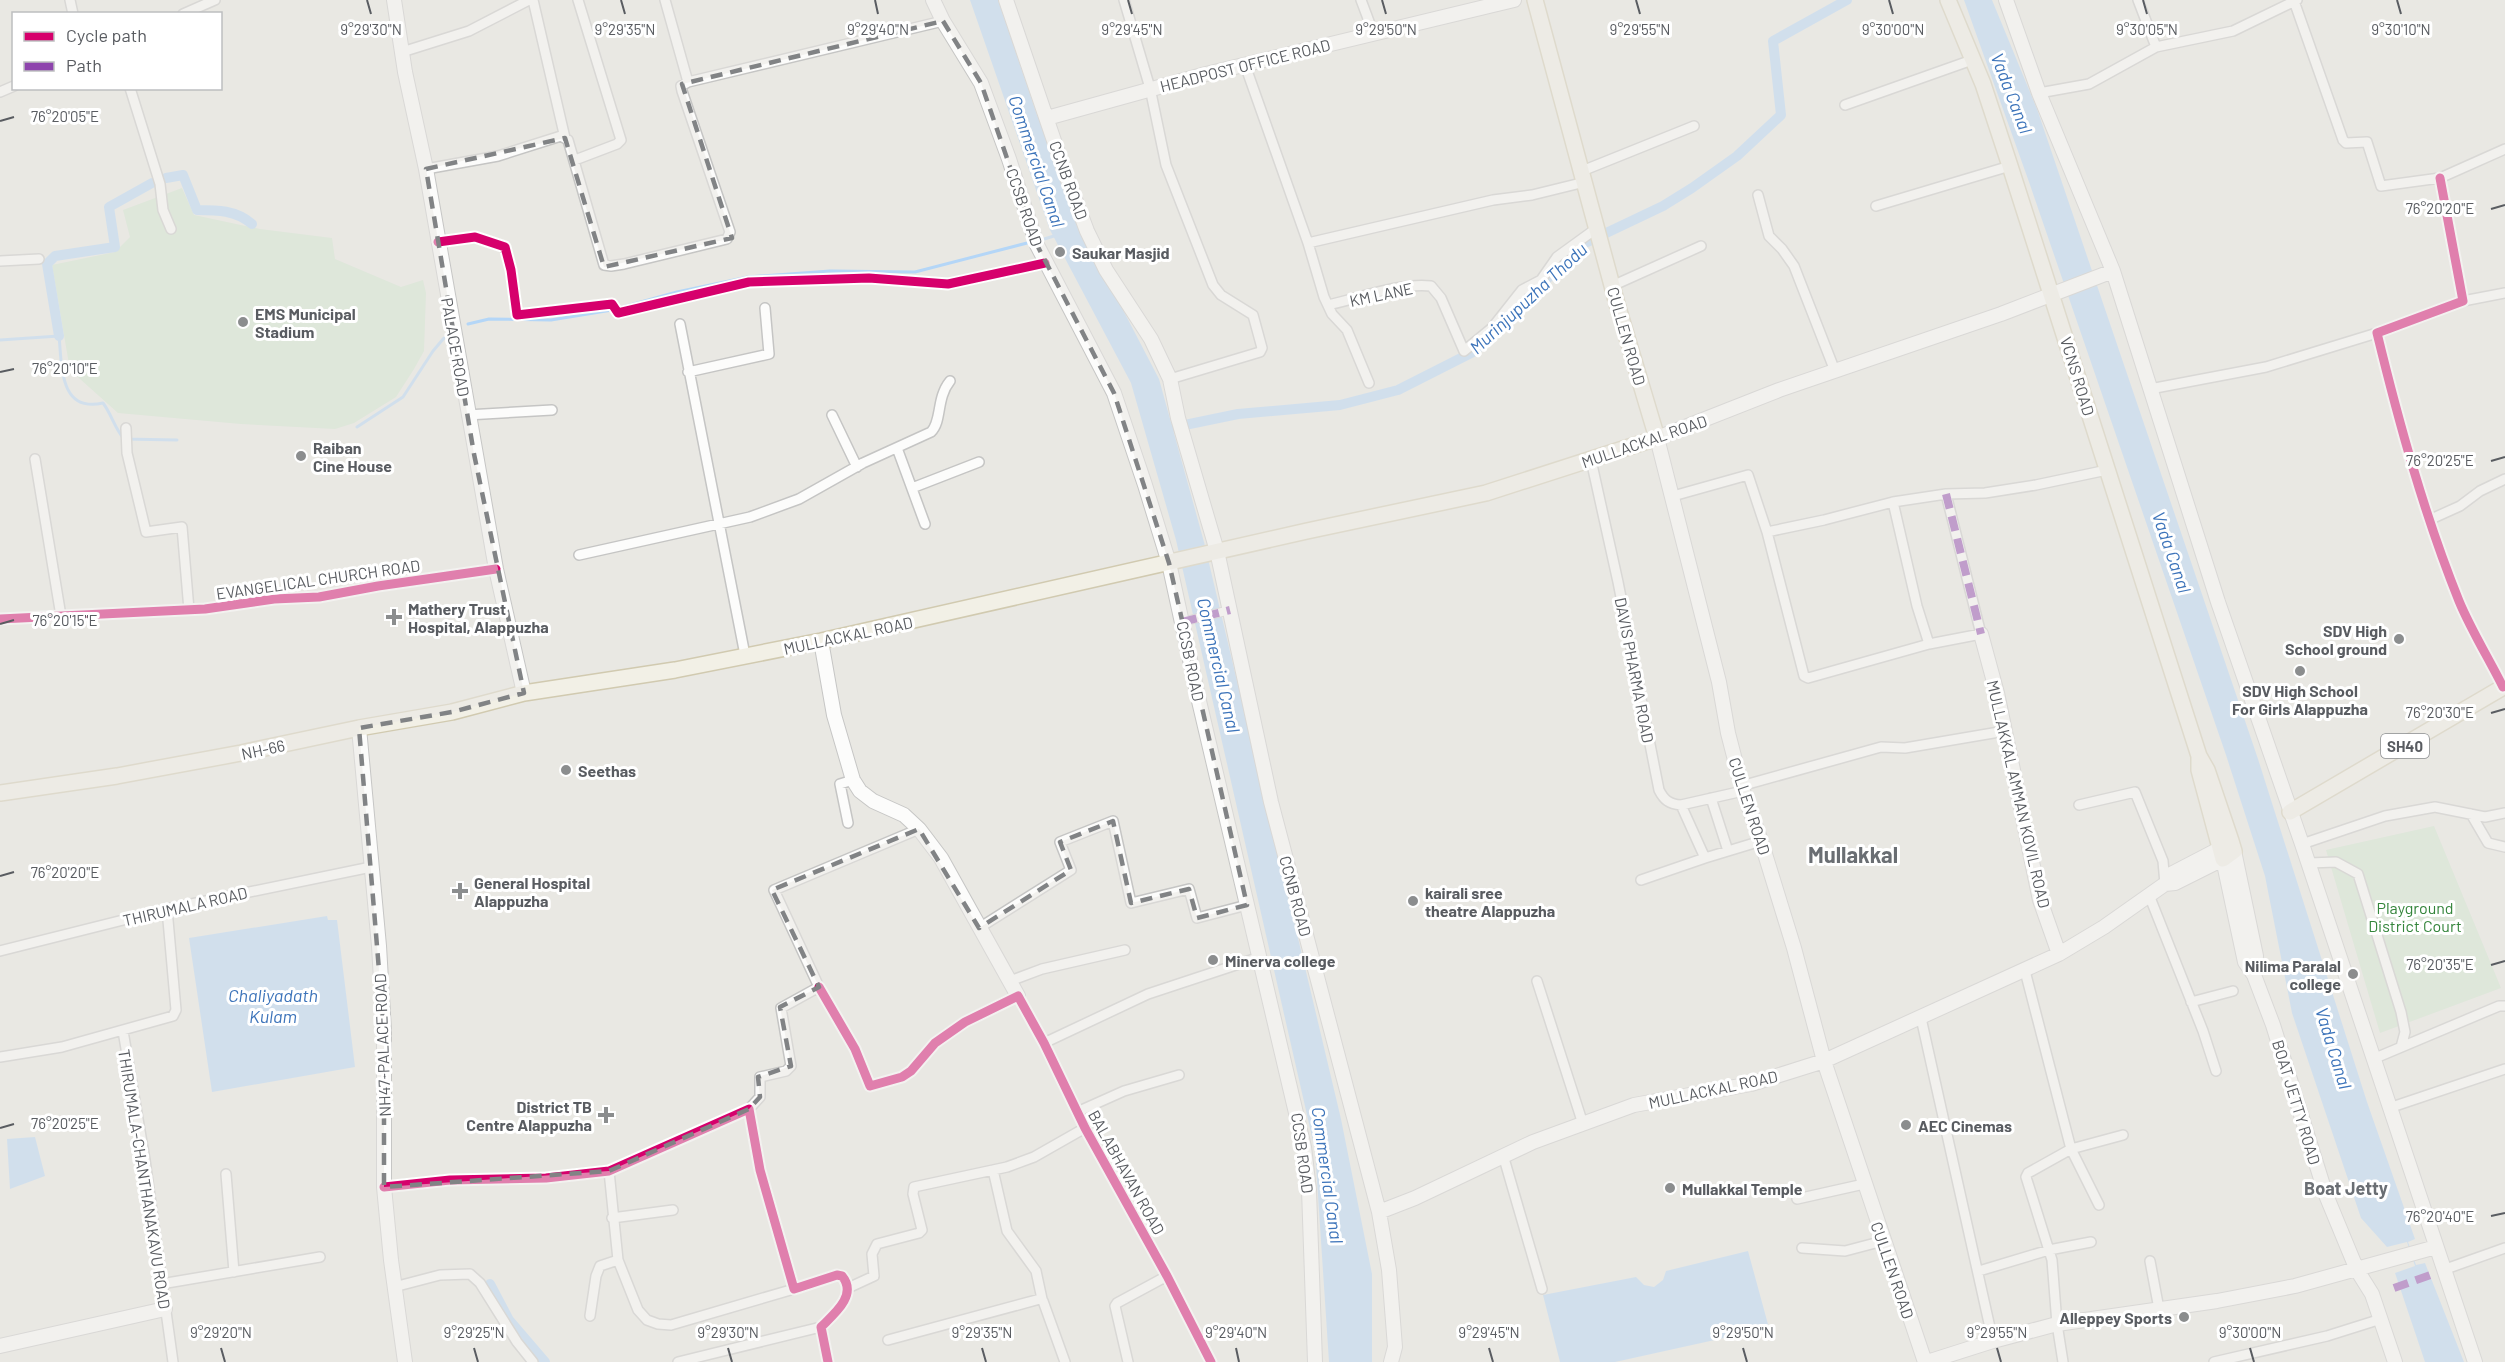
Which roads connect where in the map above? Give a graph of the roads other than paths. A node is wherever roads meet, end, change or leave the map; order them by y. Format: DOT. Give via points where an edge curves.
graph roads {
  1 [pos="214,0"];
  2 [pos="394,0"];
  3 [pos="529,0"];
  4 [pos="533,0"];
  5 [pos="578,0"];
  6 [pos="665,0"];
  7 [pos="933,0"];
  8 [pos="1006,0"];
  9 [pos="1124,0"];
  10 [pos="1361,0"];
  11 [pos="1514,0"];
  12 [pos="1535,0"];
  13 [pos="1948,0"];
  14 [pos="2006,0"];
  15 [pos="2138,0"];
  16 [pos="2295,1"];
  17 [pos="187,12"];
  18 [pos="943,21"];
  19 [pos="1373,32"];
  20 [pos="2156,47"];
  21 [pos="402,52"];
  22 [pos="1972,60"];
  23 [pos="1245,65"];
  24 [pos="688,82"];
  25 [pos="1150,88"];
  26 [pos="131,90"];
  27 [pos="2039,93"];
  28 [pos="1845,105"];
  29 [pos="1047,118"];
  30 [pos="1694,126"];
  31 [pos="565,138"];
  32 [pos="2505,149"];
  33 [pos="575,160"];
  34 [pos="2010,166"];
  35 [pos="426,169"];
  36 [pos="1584,176"];
  37 [pos="2440,178"];
  38 [pos="1758,195"];
  39 [pos="1876,206"];
  40 [pos="171,229"];
  41 [pos="1599,236"];
  42 [pos="438,242"];
  43 [pos="1308,243"];
  44 [pos="1701,246"];
  45 [pos="39,259"];
  46 [pos="0,261"];
  47 [pos="1046,263"];
  48 [pos="2110,272"];
  49 [pos="1612,286"];
  50 [pos="2055,292"];
  51 [pos="2505,293"];
  52 [pos="2463,302"];
  53 [pos="1328,305"];
  54 [pos="765,308"];
  55 [pos="680,324"];
  56 [pos="2377,333"];
  57 [pos="1835,371"];
  58 [pos="688,372"];
  59 [pos="1170,379"];
  60 [pos="950,381"];
  61 [pos="1369,383"];
  62 [pos="2151,389"];
  63 [pos="552,410"];
  64 [pos="468,415"];
  65 [pos="832,415"];
  66 [pos="126,428"];
  67 [pos="1657,438"];
  68 [pos="897,448"];
  69 [pos="35,459"];
  70 [pos="1591,460"];
  71 [pos="979,462"];
  72 [pos="857,467"];
  73 [pos="2107,470"];
  74 [pos="2505,479"];
  75 [pos="912,488"];
  76 [pos="1946,494"];
  77 [pos="1673,496"];
  78 [pos="1893,502"];
  79 [pos="2429,520"];
  80 [pos="720,524"];
  81 [pos="925,524"];
  82 [pos="1767,532"];
  83 [pos="1215,551"];
  84 [pos="579,555"];
  85 [pos="1172,562"];
  86 [pos="496,569"];
  87 [pos="189,610"];
  88 [pos="1227,611"];
  89 [pos="61,616"];
  90 [pos="0,619"];
  91 [pos="1187,620"];
  92 [pos="1981,634"];
  93 [pos="821,641"];
  94 [pos="1929,644"];
  95 [pos="745,656"];
  96 [pos="2504,686"];
  97 [pos="524,693"];
  98 [pos="359,728"];
  99 [pos="2005,731"];
  100 [pos="853,780"];
  101 [pos="1742,788"];
  102 [pos="0,793"];
  103 [pos="1711,798"];
  104 [pos="1681,805"];
  105 [pos="2079,805"];
  106 [pos="2290,812"];
  107 [pos="2505,813"];
  108 [pos="2471,814"];
  109 [pos="848,823"];
  110 [pos="919,829"];
  111 [pos="1761,841"];
  112 [pos="2302,844"];
  113 [pos="2505,847"];
  114 [pos="2227,850"];
  115 [pos="1728,851"];
  116 [pos="1705,858"];
  117 [pos="2308,863"];
  118 [pos="371,867"];
  119 [pos="1641,880"];
  120 [pos="2165,884"];
  121 [pos="2149,895"];
  122 [pos="1247,905"];
  123 [pos="167,909"];
  124 [pos="979,928"];
  125 [pos="1125,950"];
  126 [pos="0,951"];
  127 [pos="2059,954"];
  128 [pos="1260,957"];
  129 [pos="2025,971"];
  130 [pos="1010,981"];
  131 [pos="1537,981"];
  132 [pos="819,987"];
  133 [pos="2233,991"];
  134 [pos="1018,996"];
  135 [pos="2191,1002"];
  136 [pos="2505,1006"];
  137 [pos="1921,1018"];
  138 [pos="123,1031"];
  139 [pos="1044,1043"];
  140 [pos="2401,1047"];
  141 [pos="0,1058"];
  142 [pos="2373,1059"];
  143 [pos="1824,1061"];
  144 [pos="2505,1069"];
  145 [pos="2216,1071"];
  146 [pos="1179,1075"];
  147 [pos="2390,1108"];
  148 [pos="749,1109"];
  149 [pos="1077,1112"];
  150 [pos="1583,1124"];
  151 [pos="1084,1128"];
  152 [pos="2123,1135"];
  153 [pos="2071,1149"];
  154 [pos="1503,1155"];
  155 [pos="609,1170"];
  156 [pos="993,1170"];
  157 [pos="226,1174"];
  158 [pos="1864,1184"];
  159 [pos="384,1187"];
  160 [pos="1797,1199"];
  161 [pos="2099,1204"];
  162 [pos="673,1210"];
  163 [pos="1379,1212"];
  164 [pos="612,1218"];
  165 [pos="1883,1241"];
  166 [pos="2091,1242"];
  167 [pos="2436,1247"];
  168 [pos="1802,1248"];
  169 [pos="2505,1248"];
  170 [pos="2049,1250"];
  171 [pos="320,1257"];
  172 [pos="618,1260"];
  173 [pos="2150,1261"];
  174 [pos="2357,1270"];
  175 [pos="2443,1270"];
  176 [pos="1978,1271"];
  177 [pos="234,1272"];
  178 [pos="1167,1276"];
  179 [pos="161,1284"];
  180 [pos="394,1287"];
  181 [pos="848,1288"];
  182 [pos="1542,1289"];
  183 [pos="794,1290"];
  184 [pos="1042,1299"];
  185 [pos="165,1309"];
  186 [pos="2159,1309"];
  187 [pos="590,1316"];
  188 [pos="2380,1319"];
  189 [pos="2057,1324"];
  190 [pos="821,1327"];
  191 [pos="888,1340"];
  192 [pos="1993,1341"];
  193 [pos="0,1346"];
  194 [pos="2243,1359"];
  195 [pos="173,1362"];
  196 [pos="405,1362"];
  197 [pos="533,1362"];
  198 [pos="678,1362"];
  199 [pos="828,1362"];
  200 [pos="1065,1362"];
  201 [pos="1128,1362"];
  202 [pos="1211,1362"];
  203 [pos="1315,1362"];
  204 [pos="1391,1362"];
  205 [pos="1926,1362"];
  206 [pos="2063,1362"];
  207 [pos="2214,1362"];
  208 [pos="2395,1362"];
  209 [pos="2475,1362"];
  1 -- 17 [label="street"];
  2 -- 21 [label="main road, PALACE ROAD"];
  3 -- 21 [label="street" via="469,32"];
  4 -- 31 [label="street"];
  5 -- 33 [label="street" via="621,140"];
  6 -- 24 [label="street"];
  7 -- 18 [label="main road, CCSB ROAD"];
  8 -- 29 [label="main road, CCNB ROAD"];
  9 -- 25 [label="street"];
  10 -- 19 [label="street"];
  11 -- 19 [label="main road, HEADPOST OFFICE ROAD"];
  12 -- 36 [label="main road, CULLEN ROAD"];
  13 -- 22 [label="main road, VCNS ROAD"];
  14 -- 27 [label="main road"];
  15 -- 20 [label="street"];
  16 -- 20 [label="street" via="2233,31"];
  16 -- 37 [label="street" via="2343,140 2367,142 2378,183 2384,187"];
  18 -- 24 [label="street"];
  18 -- 47 [label="main road, CCSB ROAD" via="981,83"];
  19 -- 23 [label="main road, HEADPOST OFFICE ROAD"];
  20 -- 27 [label="street" via="2089,84"];
  21 -- 35 [label="main road, PALACE ROAD"];
  22 -- 28 [label="street"];
  22 -- 34 [label="main road, VCNS ROAD"];
  23 -- 25 [label="main road, HEADPOST OFFICE ROAD"];
  23 -- 43 [label="street"];
  24 -- 33 [label="street" via="682,84 682,91 730,232 727,239 624,264 604,265"];
  25 -- 29 [label="main road, HEADPOST OFFICE ROAD"];
  25 -- 59 [label="street" via="1167,165 1213,285 1226,299 1252,315 1262,348 1260,352"];
  26 -- 40 [label="street" via="160,184 162,210"];
  27 -- 48 [label="main road"];
  29 -- 59 [label="main road, CCNB ROAD" via="1106,270 1151,339"];
  30 -- 36 [label="street"];
  31 -- 33 [label="street"];
  31 -- 35 [label="street"];
  32 -- 37 [label="street"];
  34 -- 39 [label="street"];
  34 -- 50 [label="main road, VCNS ROAD"];
  35 -- 42 [label="main road, PALACE ROAD"];
  36 -- 41 [label="main road, CULLEN ROAD"];
  36 -- 43 [label="street" via="1532,195 1493,200"];
  37 -- 52 [label="street"];
  38 -- 57 [label="street" via="1769,236 1794,266"];
  41 -- 49 [label="main road, CULLEN ROAD"];
  41 -- 53 [label="street, KM LANE" via="1557,257 1541,280 1522,290 1491,328 1464,351 1441,298 1431,286 1415,285"];
  42 -- 47 [label="street" via="475,237 505,247 517,315 612,304 618,313 749,282 869,278 948,284"];
  42 -- 64 [label="main road, PALACE ROAD"];
  43 -- 53 [label="street"];
  44 -- 49 [label="street"];
  45 -- 46 [label="street"];
  47 -- 85 [label="main road, CCSB ROAD" via="1114,393"];
  48 -- 50 [label="main road, MULLACKAL ROAD"];
  48 -- 62 [label="main road"];
  49 -- 67 [label="main road, CULLEN ROAD"];
  50 -- 57 [label="main road, MULLACKAL ROAD"];
  50 -- 73 [label="main road, VCNS ROAD"];
  51 -- 52 [label="street"];
  52 -- 56 [label="street"];
  53 -- 61 [label="street" via="1347,330"];
  54 -- 58 [label="street" via="769,354"];
  55 -- 58 [label="street"];
  56 -- 62 [label="street" via="2266,366"];
  56 -- 79 [label="street"];
  57 -- 67 [label="main road, MULLACKAL ROAD"];
  58 -- 80 [label="street"];
  59 -- 83 [label="main road, CCNB ROAD"];
  60 -- 68 [label="street" via="943,390 935,428"];
  62 -- 106 [label="main road"];
  63 -- 64 [label="street"];
  64 -- 86 [label="main road, PALACE ROAD"];
  65 -- 72 [label="street"];
  66 -- 87 [label="street" via="127,453 146,532 182,527"];
  67 -- 70 [label="main road, MULLACKAL ROAD"];
  67 -- 77 [label="main road, CULLEN ROAD"];
  68 -- 72 [label="street"];
  68 -- 75 [label="street"];
  69 -- 89 [label="street"];
  70 -- 83 [label="main road, MULLACKAL ROAD" via="1486,493"];
  70 -- 104 [label="street, DAVIS PHARMA ROAD" via="1659,790 1672,804"];
  71 -- 75 [label="street"];
  72 -- 80 [label="street" via="799,499 750,518"];
  73 -- 76 [label="street" via="1985,493"];
  73 -- 114 [label="main road, VCNS ROAD" via="2199,756 2207,770"];
  74 -- 79 [label="street"];
  75 -- 81 [label="street"];
  76 -- 78 [label="street"];
  76 -- 92 [label="street"];
  77 -- 82 [label="street" via="1748,475"];
  77 -- 101 [label="main road, CULLEN ROAD"];
  78 -- 82 [label="street"];
  78 -- 94 [label="street"];
  79 -- 96 [label="street" via="2460,604"];
  80 -- 84 [label="street"];
  80 -- 95 [label="street"];
  82 -- 94 [label="street" via="1806,677"];
  83 -- 85 [label="main road, MULLACKAL ROAD"];
  83 -- 88 [label="main road, CCNB ROAD"];
  85 -- 91 [label="main road, CCSB ROAD"];
  85 -- 93 [label="main road, MULLACKAL ROAD"];
  86 -- 87 [label="street, EVANGELICAL CHURCH ROAD" via="319,597"];
  86 -- 97 [label="main road, PALACE ROAD"];
  87 -- 89 [label="street, EVANGELICAL CHURCH ROAD"];
  88 -- 91 [label="street"];
  88 -- 163 [label="main road, CCNB ROAD" via="1271,802"];
  89 -- 90 [label="street, EVANGELICAL CHURCH ROAD"];
  91 -- 122 [label="main road, CCSB ROAD"];
  92 -- 94 [label="street"];
  92 -- 99 [label="main road, MULLAKKAL AMMAN KOVIL ROAD"];
  93 -- 95 [label="main road, MULLACKAL ROAD"];
  93 -- 100 [label="main road, BALABHAVAN ROAD" via="834,715"];
  95 -- 97 [label="main road, MULLACKAL ROAD"];
  96 -- 106 [label="main road, SH40"];
  97 -- 98 [label="main road, NH-66" via="452,712"];
  98 -- 102 [label="main road, NH-66" via="128,774"];
  98 -- 118 [label="main road, NH47-PALACE ROAD"];
  99 -- 101 [label="street" via="1905,748 1881,747"];
  99 -- 127 [label="main road, MULLAKKAL AMMAN KOVIL ROAD" via="2040,900"];
  100 -- 109 [label="street" via="840,784"];
  100 -- 110 [label="main road, BALABHAVAN ROAD" via="873,801 904,815"];
  101 -- 103 [label="street"];
  101 -- 111 [label="main road, CULLEN ROAD"];
  103 -- 104 [label="street"];
  103 -- 115 [label="street"];
  104 -- 116 [label="street"];
  105 -- 120 [label="street" via="2135,792 2163,861"];
  106 -- 112 [label="main road"];
  107 -- 108 [label="street" via="2485,817"];
  108 -- 112 [label="street" via="2434,807 2385,816"];
  108 -- 113 [label="street" via="2488,843"];
  110 -- 124 [label="main road, BALABHAVAN ROAD" via="941,858"];
  110 -- 132 [label="street" via="774,890"];
  111 -- 115 [label="street"];
  111 -- 143 [label="main road, CULLEN ROAD"];
  112 -- 117 [label="main road"];
  114 -- 120 [label="main road, MULLACKAL ROAD" via="2175,883"];
  114 -- 174 [label="main road, BOAT JETTY ROAD" via="2256,956 2254,975 2326,1195"];
  115 -- 116 [label="street"];
  116 -- 119 [label="street"];
  117 -- 140 [label="street" via="2336,862 2358,874 2401,1012 2405,1032"];
  117 -- 142 [label="main road"];
  118 -- 123 [label="street, THIRUMALA ROAD"];
  118 -- 159 [label="main road, NH47-PALACE ROAD" via="384,1031"];
  120 -- 121 [label="main road, MULLACKAL ROAD"];
  121 -- 127 [label="main road, MULLACKAL ROAD"];
  121 -- 135 [label="street"];
  122 -- 124 [label="street" via="1197,918 1189,888 1131,903 1113,821 1060,842 1071,870"];
  122 -- 128 [label="main road, CCSB ROAD"];
  123 -- 126 [label="street, THIRUMALA ROAD"];
  123 -- 138 [label="street" via="176,1010 166,1019"];
  124 -- 130 [label="main road, BALABHAVAN ROAD"];
  125 -- 130 [label="street"];
  127 -- 129 [label="main road, MULLACKAL ROAD"];
  128 -- 139 [label="street" via="1148,994"];
  128 -- 203 [label="main road, CCSB ROAD" via="1304,1147"];
  129 -- 137 [label="main road, MULLACKAL ROAD"];
  129 -- 153 [label="street"];
  130 -- 134 [label="main road, BALABHAVAN ROAD"];
  131 -- 150 [label="street"];
  132 -- 134 [label="street" via="855,1049 870,1086 902,1077 935,1043 965,1022"];
  132 -- 148 [label="street" via="781,1008 791,1066 786,1071 760,1077 760,1097"];
  133 -- 135 [label="street"];
  134 -- 139 [label="street, BALABHAVAN ROAD"];
  135 -- 145 [label="street"];
  136 -- 140 [label="street"];
  137 -- 143 [label="main road, MULLACKAL ROAD"];
  137 -- 176 [label="street"];
  138 -- 141 [label="street"];
  138 -- 179 [label="street, THIRUMALA-CHANTHANAKAVU ROAD"];
  139 -- 149 [label="street, BALABHAVAN ROAD"];
  140 -- 142 [label="street"];
  142 -- 147 [label="main road"];
  143 -- 150 [label="main road, MULLACKAL ROAD" via="1751,1084 1634,1105"];
  143 -- 158 [label="main road, CULLEN ROAD"];
  144 -- 147 [label="street"];
  146 -- 149 [label="street"];
  147 -- 167 [label="main road"];
  148 -- 155 [label="street"];
  148 -- 183 [label="street" via="760,1170"];
  149 -- 151 [label="street, BALABHAVAN ROAD"];
  150 -- 154 [label="main road, MULLACKAL ROAD"];
  151 -- 156 [label="street" via="1034,1157"];
  151 -- 178 [label="street, BALABHAVAN ROAD"];
  152 -- 153 [label="street"];
  153 -- 161 [label="street"];
  153 -- 170 [label="street" via="2028,1173 2026,1178"];
  154 -- 163 [label="main road, MULLACKAL ROAD"];
  154 -- 182 [label="street"];
  155 -- 159 [label="street" via="536,1178 450,1179"];
  155 -- 164 [label="street"];
  156 -- 181 [label="street" via="914,1188 922,1230 877,1244 872,1254 874,1276"];
  156 -- 184 [label="street" via="1006,1231 1036,1271"];
  157 -- 177 [label="street"];
  158 -- 160 [label="street"];
  158 -- 165 [label="main road, CULLEN ROAD"];
  159 -- 180 [label="main road, NH47-PALACE ROAD"];
  162 -- 164 [label="street"];
  163 -- 204 [label="main road, CCNB ROAD" via="1389,1270 1395,1347"];
  164 -- 172 [label="street"];
  165 -- 168 [label="street" via="1845,1251"];
  165 -- 205 [label="main road, CULLEN ROAD"];
  166 -- 170 [label="street"];
  167 -- 174 [label="main road"];
  167 -- 175 [label="main road"];
  169 -- 175 [label="street"];
  170 -- 176 [label="street"];
  170 -- 189 [label="street"];
  171 -- 177 [label="street"];
  172 -- 183 [label="street" via="638,1310 647,1320 658,1324 671,1325"];
  172 -- 187 [label="street" via="600,1266"];
  173 -- 186 [label="street"];
  174 -- 186 [label="main road" via="2295,1286"];
  174 -- 188 [label="main road, BOAT JETTY ROAD" via="2372,1294"];
  175 -- 209 [label="main road"];
  176 -- 192 [label="street"];
  177 -- 179 [label="street"];
  178 -- 201 [label="street" via="1117,1303"];
  178 -- 202 [label="street, BALABHAVAN ROAD"];
  179 -- 185 [label="street, THIRUMALA-CHANTHANAKAVU ROAD"];
  180 -- 196 [label="main road, NH47-PALACE ROAD"];
  180 -- 197 [label="street" via="440,1275 470,1274"];
  181 -- 183 [label="street" via="842,1276 837,1275"];
  181 -- 190 [label="street" via="842,1306"];
  184 -- 191 [label="street"];
  184 -- 200 [label="street"];
  185 -- 193 [label="main road"];
  185 -- 195 [label="street, THIRUMALA-CHANTHANAKAVU ROAD"];
  186 -- 189 [label="main road"];
  188 -- 194 [label="street"];
  188 -- 208 [label="main road, BOAT JETTY ROAD"];
  189 -- 192 [label="main road"];
  189 -- 206 [label="street"];
  190 -- 198 [label="street"];
  190 -- 199 [label="street"];
  192 -- 205 [label="main road"];
  194 -- 207 [label="street"];
}
